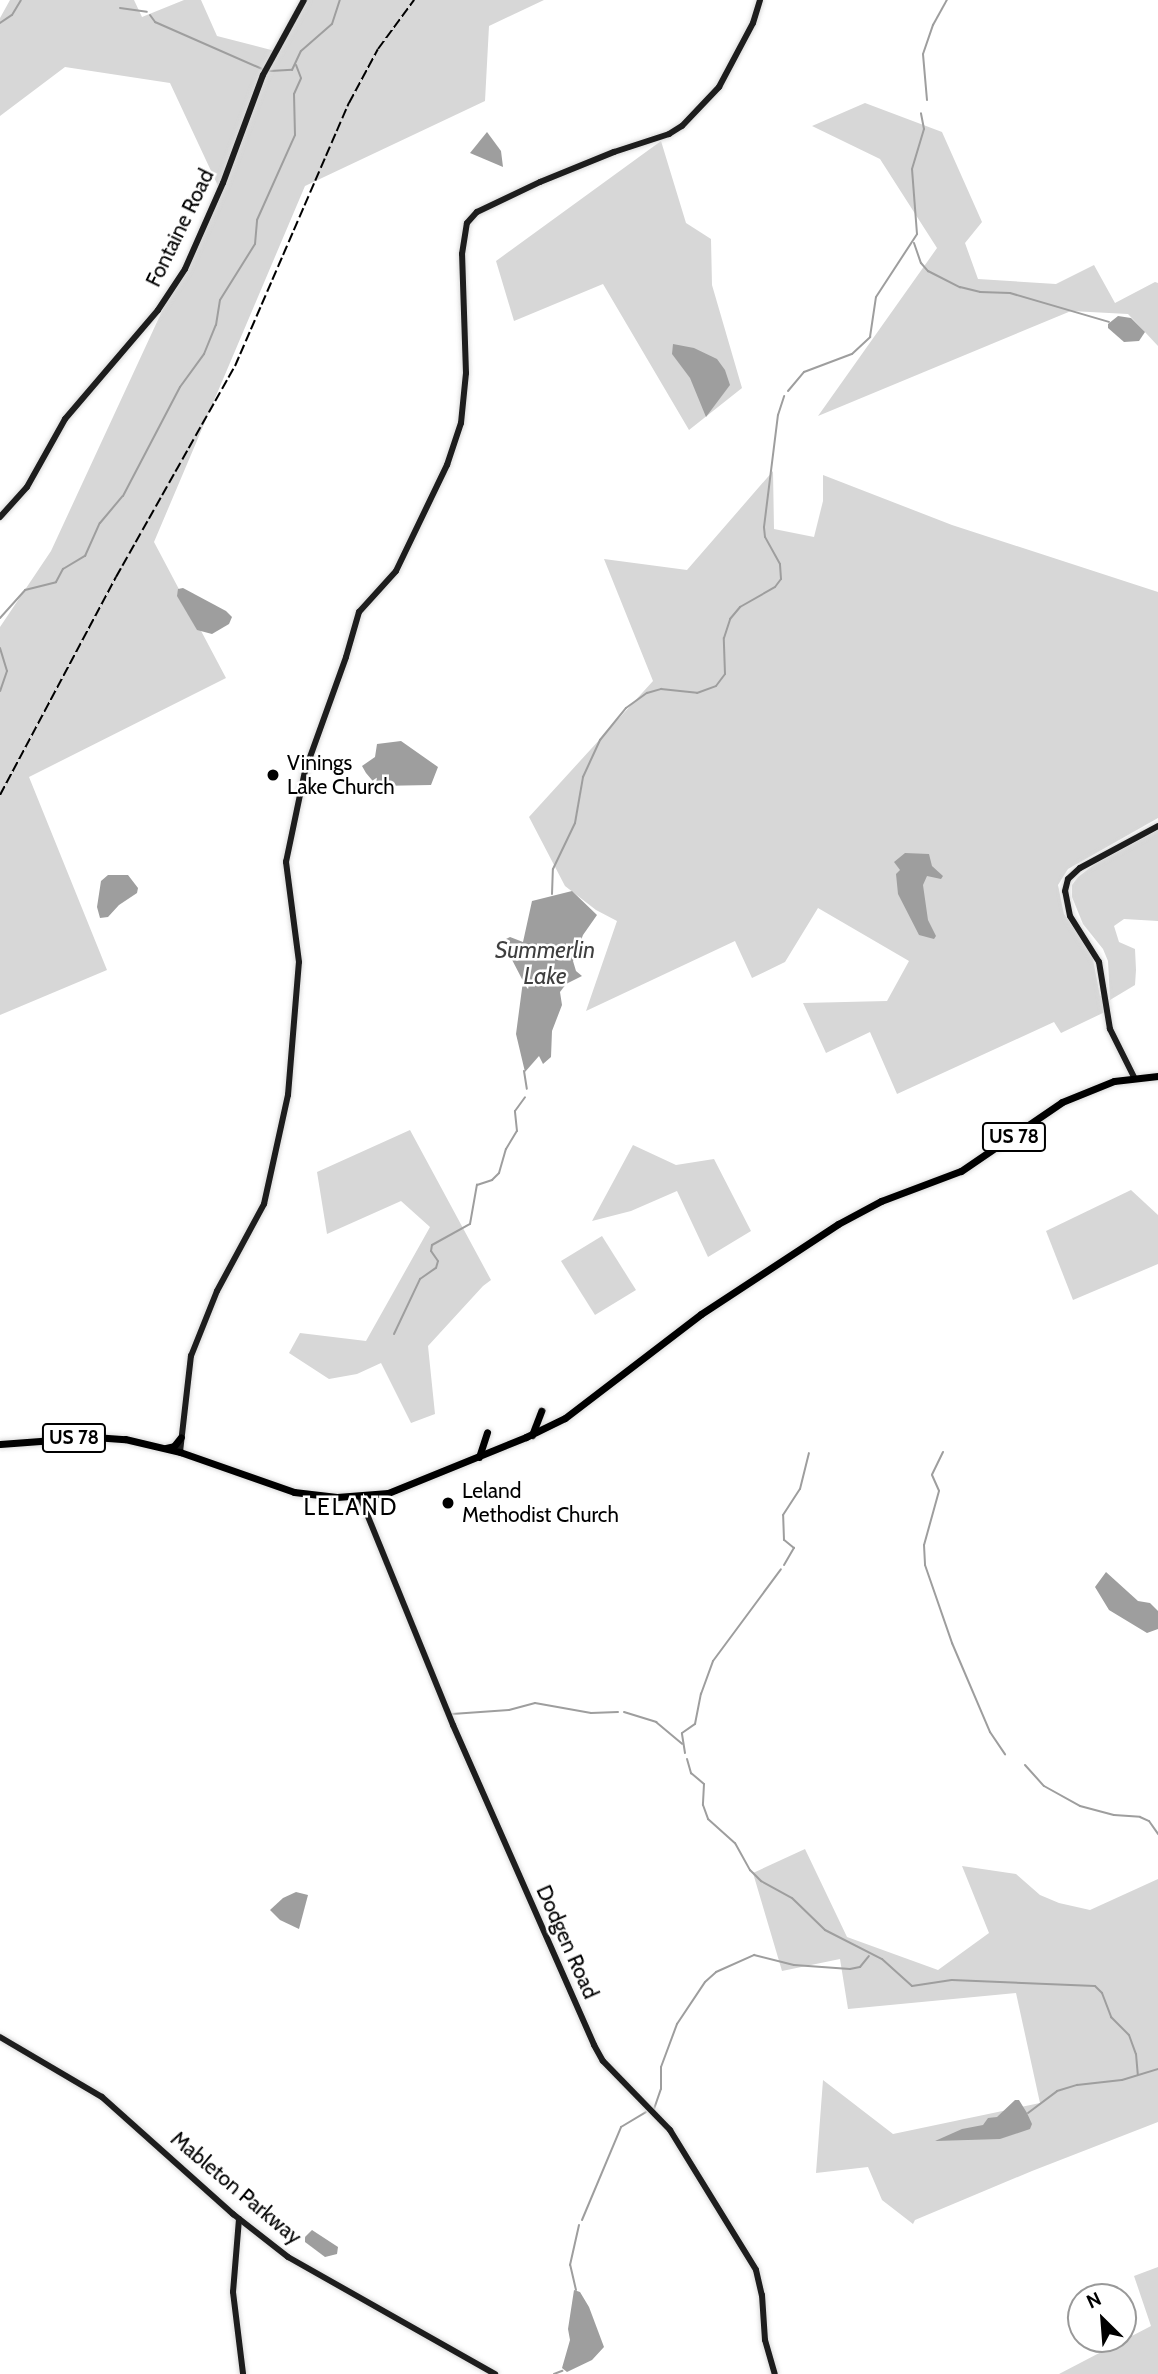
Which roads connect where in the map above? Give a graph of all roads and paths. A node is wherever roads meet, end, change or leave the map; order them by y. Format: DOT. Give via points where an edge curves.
graph roads {
  1 [pos="304,0"];
  2 [pos="760,0"];
  3 [pos="0,517"];
  4 [pos="1158,826"];
  5 [pos="1158,1076"];
  6 [pos="1134,1077"];
  7 [pos="541,1411"];
  8 [pos="487,1432"];
  9 [pos="532,1435"];
  10 [pos="181,1437"];
  11 [pos="0,1444"];
  12 [pos="166,1448"];
  13 [pos="180,1452"];
  14 [pos="479,1457"];
  15 [pos="359,1497"];
  16 [pos="0,2037"];
  17 [pos="239,2219"];
  18 [pos="243,2374"];
  19 [pos="495,2374"];
  20 [pos="775,2374"];
  1 -- 3 [label="street, Fontaine Road" via="263,75 184,269 158,310 65,419 27,487"];
  2 -- 10 [label="street" via="719,87 682,126 540,182 477,212 467,223 462,241 466,373 461,423 447,466 402,559 359,612 300,788 286,862 299,941 288,1095 264,1204 217,1291 191,1356"];
  4 -- 6 [label="street" via="1080,869 1068,880 1065,891 1070,916 1099,962 1110,1029"];
  5 -- 6 [label="main road, US 78"];
  6 -- 9 [label="main road, US 78" via="1072,1096 961,1171 847,1219 724,1298 594,1398"];
  7 -- 9 [label="main road"];
  8 -- 14 [label="main road"];
  9 -- 14 [label="main road, US 78"];
  10 -- 12 [label="main road"];
  10 -- 13 [label="street"];
  11 -- 12 [label="main road, US 78" via="103,1437"];
  12 -- 13 [label="main road, US 78"];
  13 -- 15 [label="main road, US 78" via="294,1492"];
  14 -- 15 [label="main road, US 78" via="388,1493"];
  15 -- 20 [label="street, Dodgen Road" via="594,2045 603,2061 670,2130 755,2270"];
  16 -- 17 [label="street, Mableton Parkway" via="102,2097"];
  17 -- 18 [label="street" via="233,2291"];
  17 -- 19 [label="street, Mableton Parkway" via="309,2270"];
}
